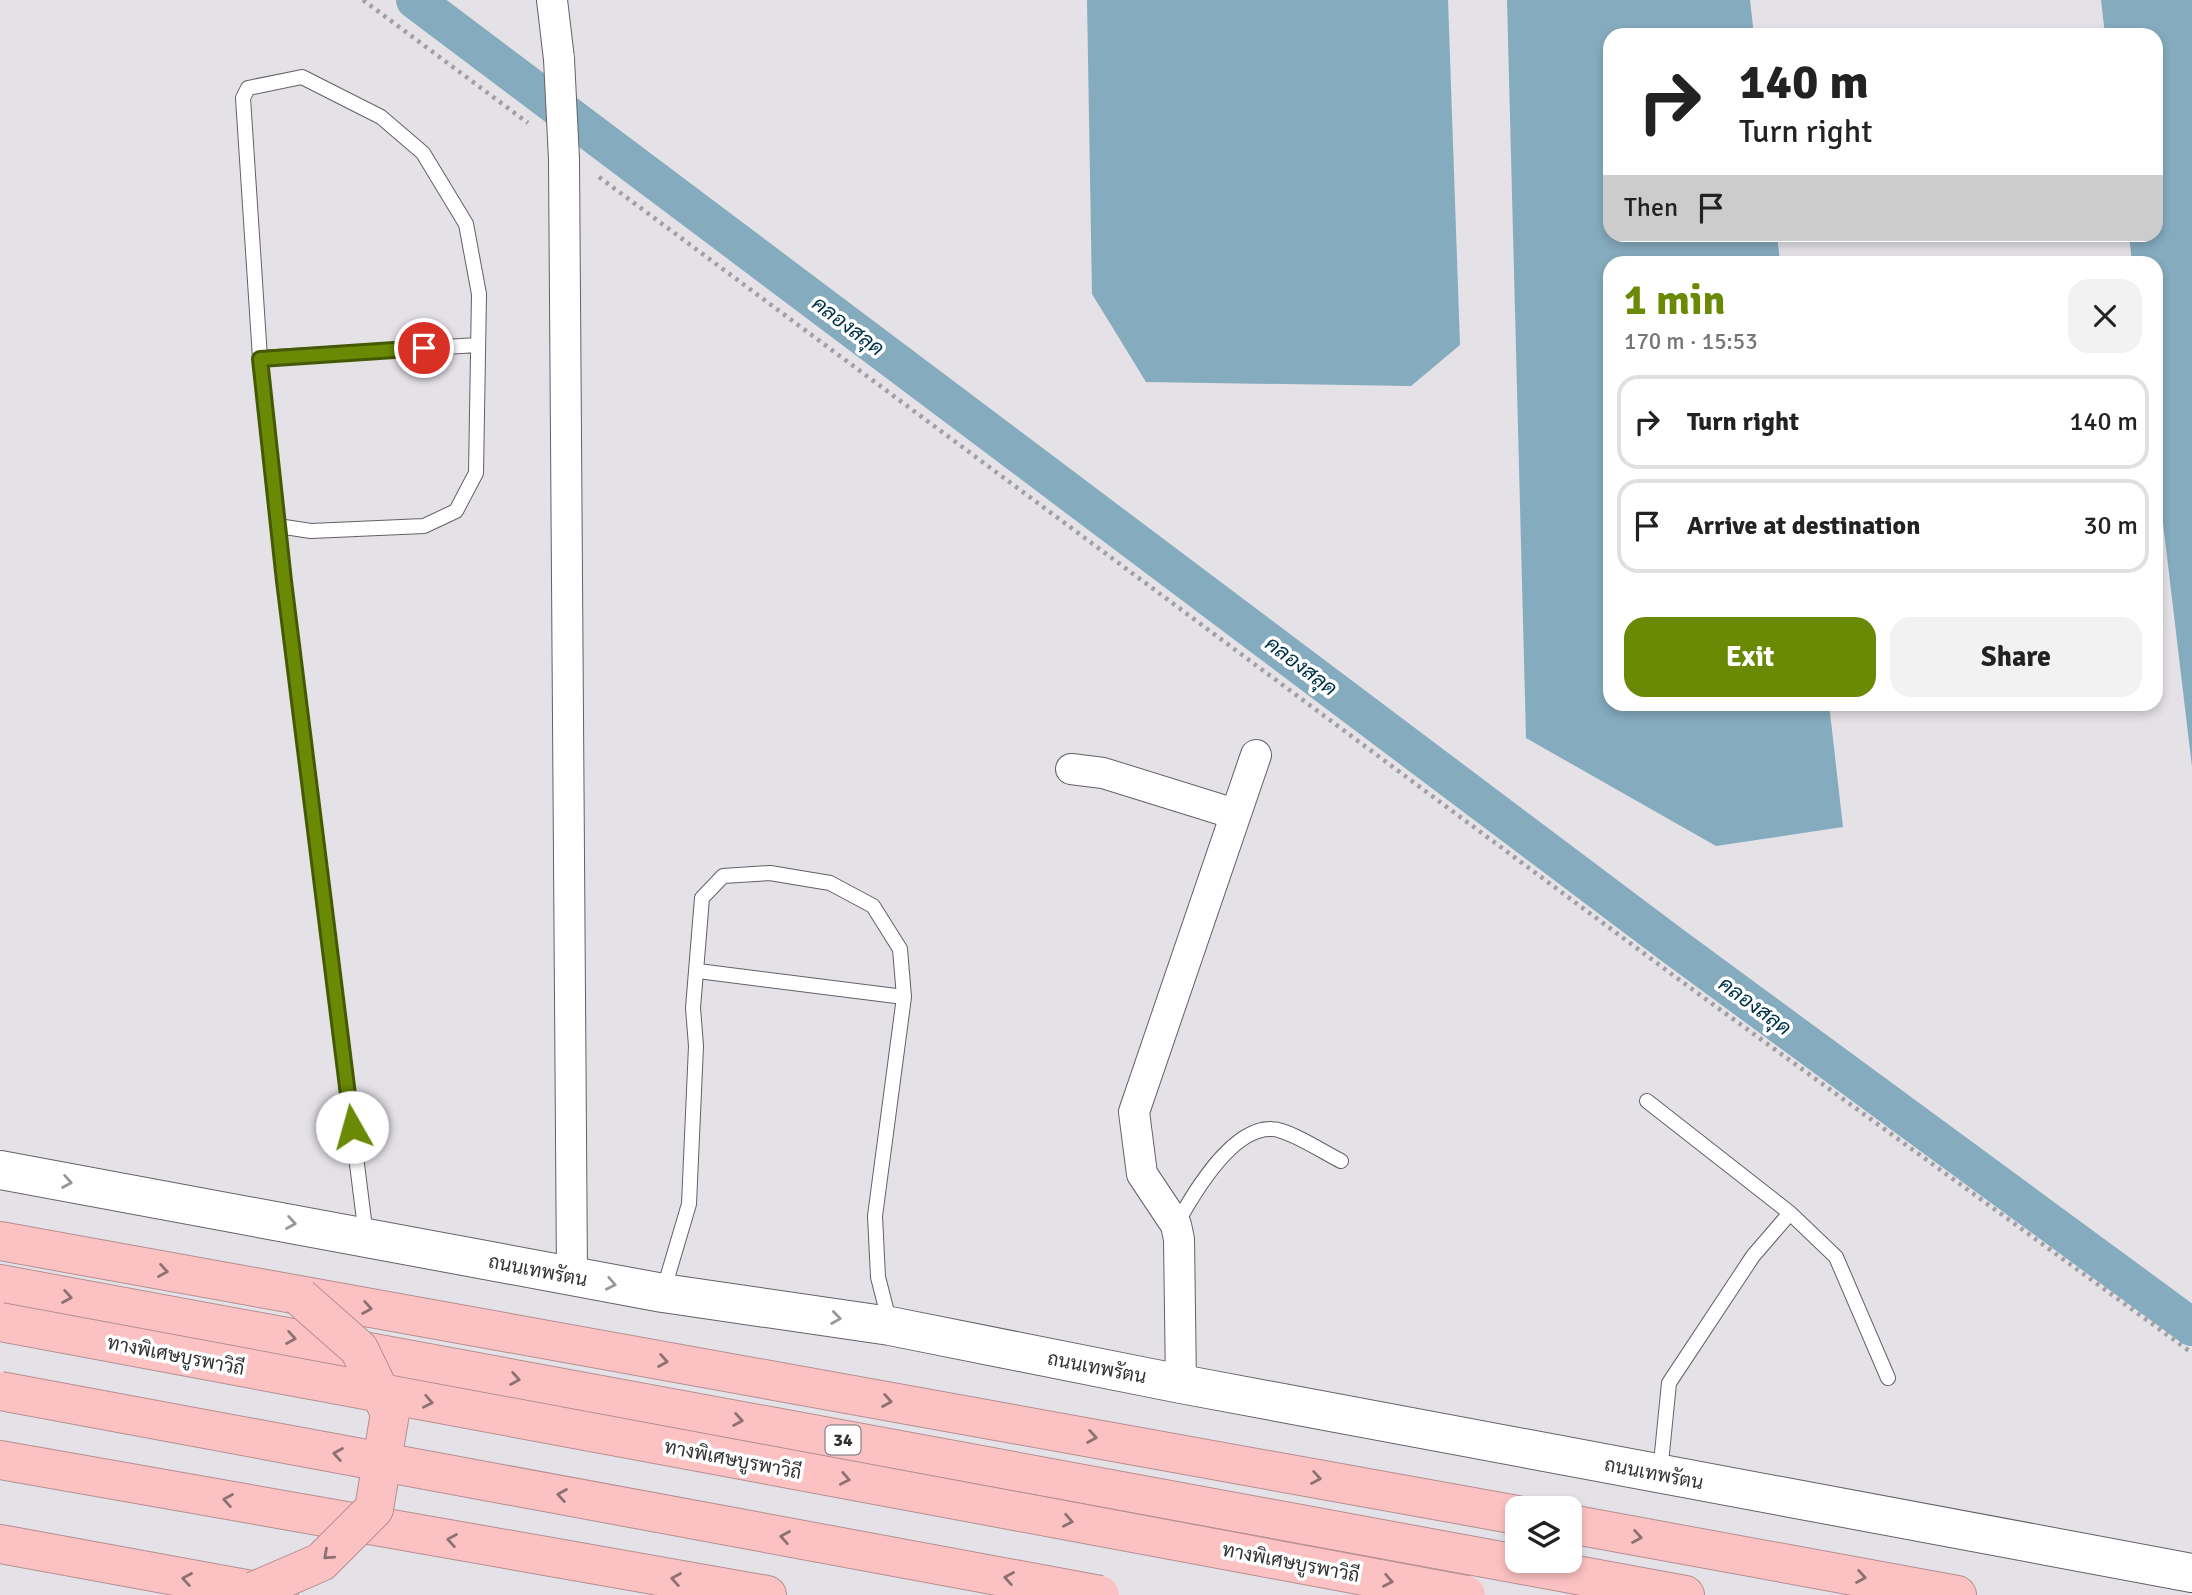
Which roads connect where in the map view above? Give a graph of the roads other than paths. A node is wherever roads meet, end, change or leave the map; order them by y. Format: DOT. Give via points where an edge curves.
graph roads {
  1 [pos="552,0"];
  2 [pos="478,345"];
  3 [pos="260,359"];
  4 [pos="278,526"];
  5 [pos="1256,755"];
  6 [pos="1071,769"];
  7 [pos="1235,814"];
  8 [pos="698,971"];
  9 [pos="904,997"];
  10 [pos="1647,1101"];
  11 [pos="1341,1161"];
  12 [pos="0,1170"];
  13 [pos="1790,1213"];
  14 [pos="1176,1224"];
  15 [pos="366,1236"];
  16 [pos="0,1241"];
  17 [pos="572,1276"];
  18 [pos="0,1284"];
  19 [pos="663,1293"];
  20 [pos="300,1297"];
  21 [pos="0,1322"];
  22 [pos="890,1326"];
  23 [pos="1888,1378"];
  24 [pos="1181,1384"];
  25 [pos="0,1391"];
  26 [pos="0,1460"];
  27 [pos="1660,1474"];
  28 [pos="1505,1513"];
  29 [pos="1582,1526"];
  30 [pos="0,1544"];
  31 [pos="2192,1573"];
  32 [pos="267,1593"];
  33 [pos="767,1595"];
  34 [pos="1100,1595"];
  35 [pos="1466,1595"];
  36 [pos="1685,1595"];
  37 [pos="1957,1595"];
  1 -- 17 [label="street, bridge" via="564,159"];
  2 -- 3 [label="lane"];
  2 -- 3 [label="lane" via="479,294 466,224 423,153 381,117 302,77 248,88 243,98"];
  2 -- 4 [label="lane" via="476,472 456,512 424,526 311,531"];
  3 -- 4 [label="lane"];
  4 -- 15 [label="lane"];
  5 -- 7 [label="street"];
  6 -- 7 [label="street" via="1103,773"];
  7 -- 14 [label="street" via="1134,1112 1142,1174"];
  8 -- 9 [label="lane"];
  8 -- 9 [label="lane" via="702,898 723,876 770,873 830,883 873,906 900,948"];
  8 -- 19 [label="lane" via="693,1008 696,1046 689,1204"];
  9 -- 22 [label="lane" via="875,1216 878,1277"];
  10 -- 13 [label="lane"];
  11 -- 14 [label="lane" via="1274,1128 1255,1131 1230,1149 1193,1194"];
  12 -- 15 [label="main road, ถนนเทพรัตน, one-way"];
  13 -- 23 [label="lane" via="1836,1257"];
  13 -- 27 [label="lane" via="1753,1256 1668,1383"];
  14 -- 24 [label="street"];
  15 -- 17 [label="main road, ถนนเทพรัตน"];
  16 -- 20 [label="highway, one-way"];
  17 -- 19 [label="main road, ถนนเทพรัตน, one-way"];
  18 -- 36 [label="highway, 34, one-way"];
  19 -- 22 [label="main road, ถนนเทพรัตน, one-way"];
  20 -- 28 [label="highway, one-way"];
  20 -- 32 [label="highway, one-way, bridge" via="359,1349 390,1413 374,1509 321,1562"];
  21 -- 35 [label="highway, ทางพิเศษบูรพาวิถี, one-way, bridge"];
  22 -- 24 [label="main road, ถนนเทพรัตน"];
  24 -- 27 [label="main road, ถนนเทพรัตน"];
  34 -- 25 [label="highway, one-way, bridge"];
  33 -- 26 [label="highway, one-way"];
  27 -- 31 [label="main road, ถนนเทพรัตน"];
  29 -- 37 [label="highway, one-way"];
  32 -- 30 [label="highway, one-way"];
}
